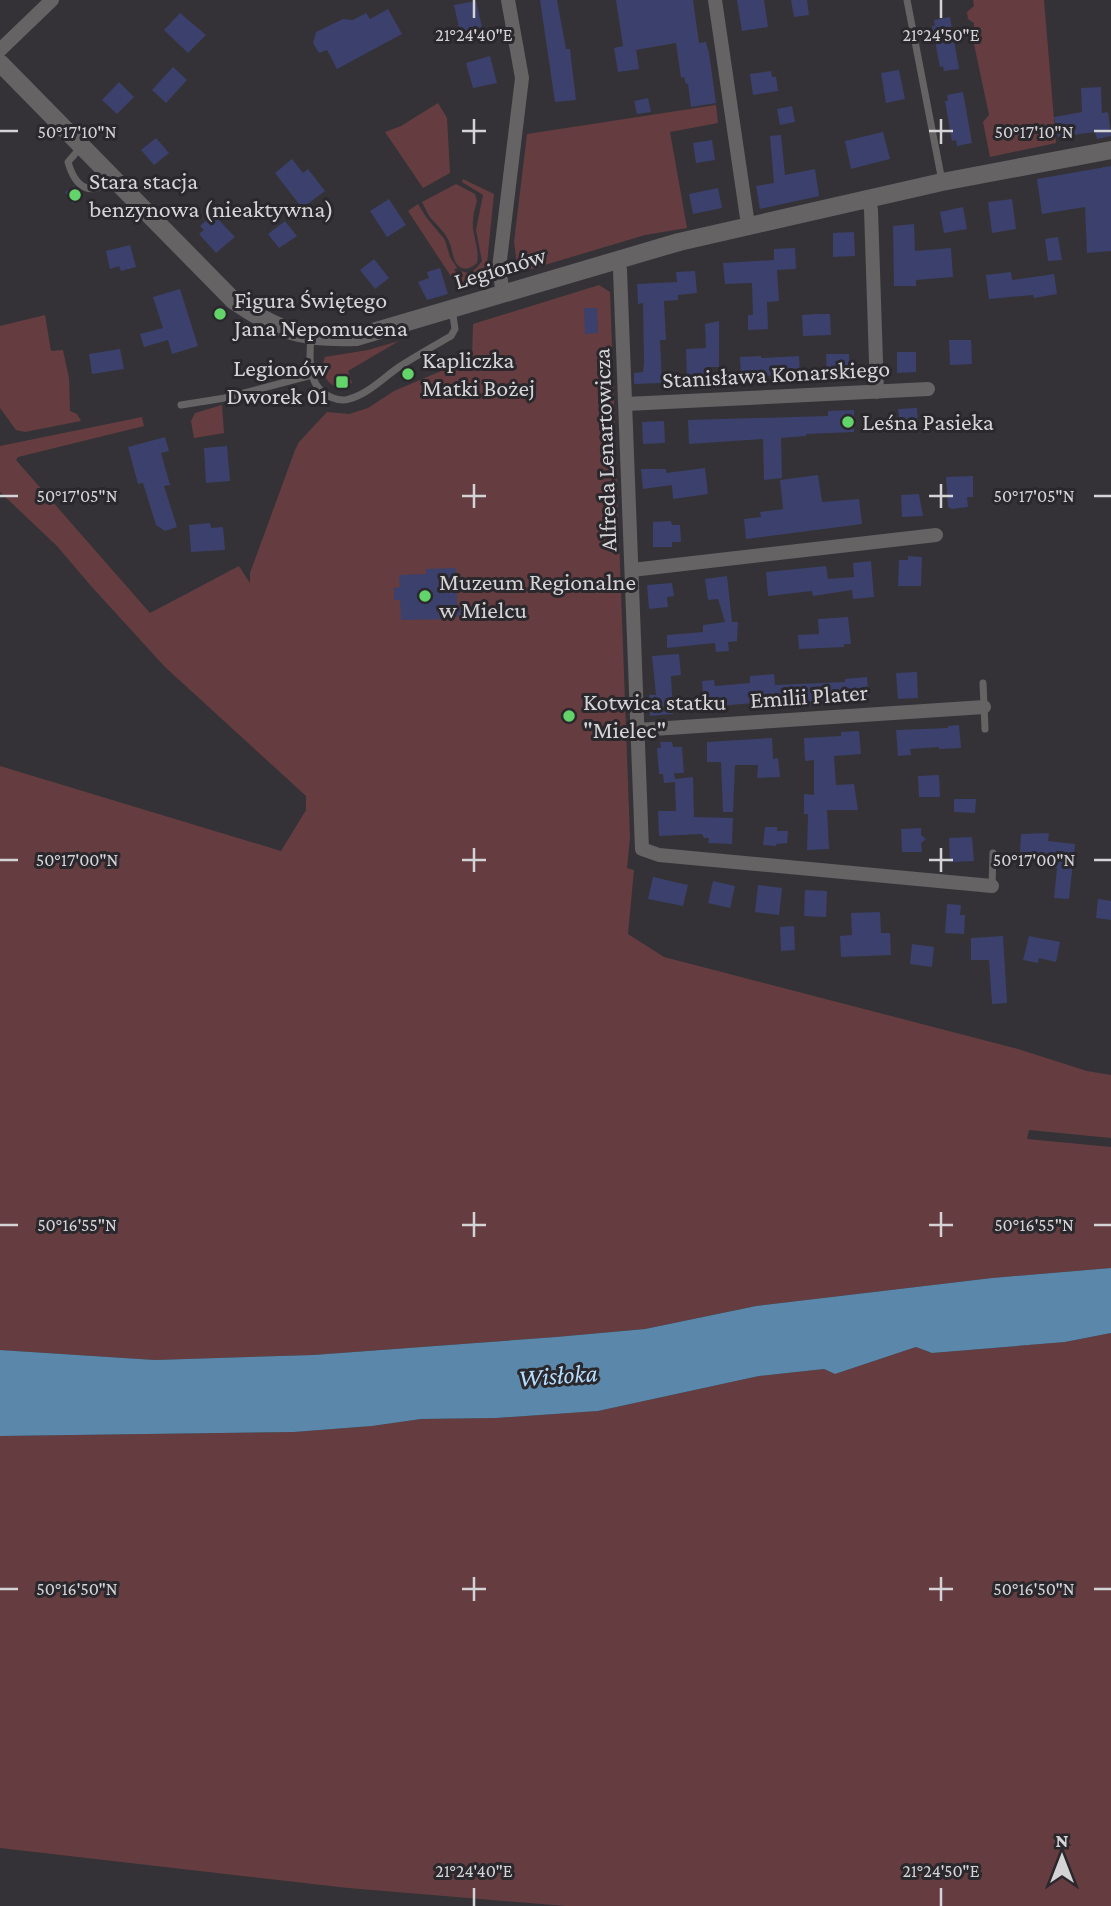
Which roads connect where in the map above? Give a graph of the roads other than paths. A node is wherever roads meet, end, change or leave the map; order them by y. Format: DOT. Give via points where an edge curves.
graph roads {
  1 [pos="52,0"];
  2 [pos="508,0"];
  3 [pos="715,0"];
  4 [pos="907,0"];
  5 [pos="0,50"];
  6 [pos="0,63"];
  7 [pos="82,147"];
  8 [pos="1111,150"];
  9 [pos="112,178"];
  10 [pos="942,182"];
  11 [pos="869,198"];
  12 [pos="748,225"];
  13 [pos="617,259"];
  14 [pos="503,294"];
  15 [pos="452,308"];
  16 [pos="311,336"];
  17 [pos="312,375"];
  18 [pos="928,389"];
  19 [pos="877,392"];
  20 [pos="626,404"];
  21 [pos="181,405"];
  22 [pos="936,535"];
  23 [pos="632,570"];
  24 [pos="983,683"];
  25 [pos="984,707"];
  26 [pos="985,729"];
  27 [pos="638,730"];
  28 [pos="993,853"];
  29 [pos="992,886"];
  1 -- 5 [label="street"];
  2 -- 14 [label="street" via="522,78 499,268"];
  3 -- 12 [label="street"];
  4 -- 10 [label="lane"];
  6 -- 7 [label="street, Legionów"];
  7 -- 9 [label="street, Legionów"];
  7 -- 9 [label="lane" via="68,162 85,188 99,188"];
  8 -- 10 [label="street, Legionów"];
  9 -- 16 [label="street, Legionów" via="233,300 281,329"];
  10 -- 11 [label="street, Legionów"];
  11 -- 12 [label="street, Legionów"];
  11 -- 19 [label="street"];
  12 -- 13 [label="street, Legionów"];
  13 -- 14 [label="street, Legionów"];
  13 -- 20 [label="street, Alfreda Lenartowicza"];
  14 -- 15 [label="street, Legionów"];
  15 -- 16 [label="street, Legionów" via="356,337"];
  15 -- 17 [label="lane" via="455,329 451,336 348,400 327,396"];
  16 -- 17 [label="lane"];
  17 -- 21 [label="lane"];
  18 -- 19 [label="street, Stanisława Konarskiego"];
  19 -- 20 [label="street, Stanisława Konarskiego"];
  20 -- 23 [label="street, Alfreda Lenartowicza"];
  22 -- 23 [label="street"];
  23 -- 27 [label="street, Alfreda Lenartowicza"];
  24 -- 25 [label="lane"];
  25 -- 26 [label="lane"];
  25 -- 27 [label="street, Emilii Plater"];
  27 -- 29 [label="street, Alfreda Lenartowicza" via="642,849 659,855"];
  28 -- 29 [label="lane"];
}
